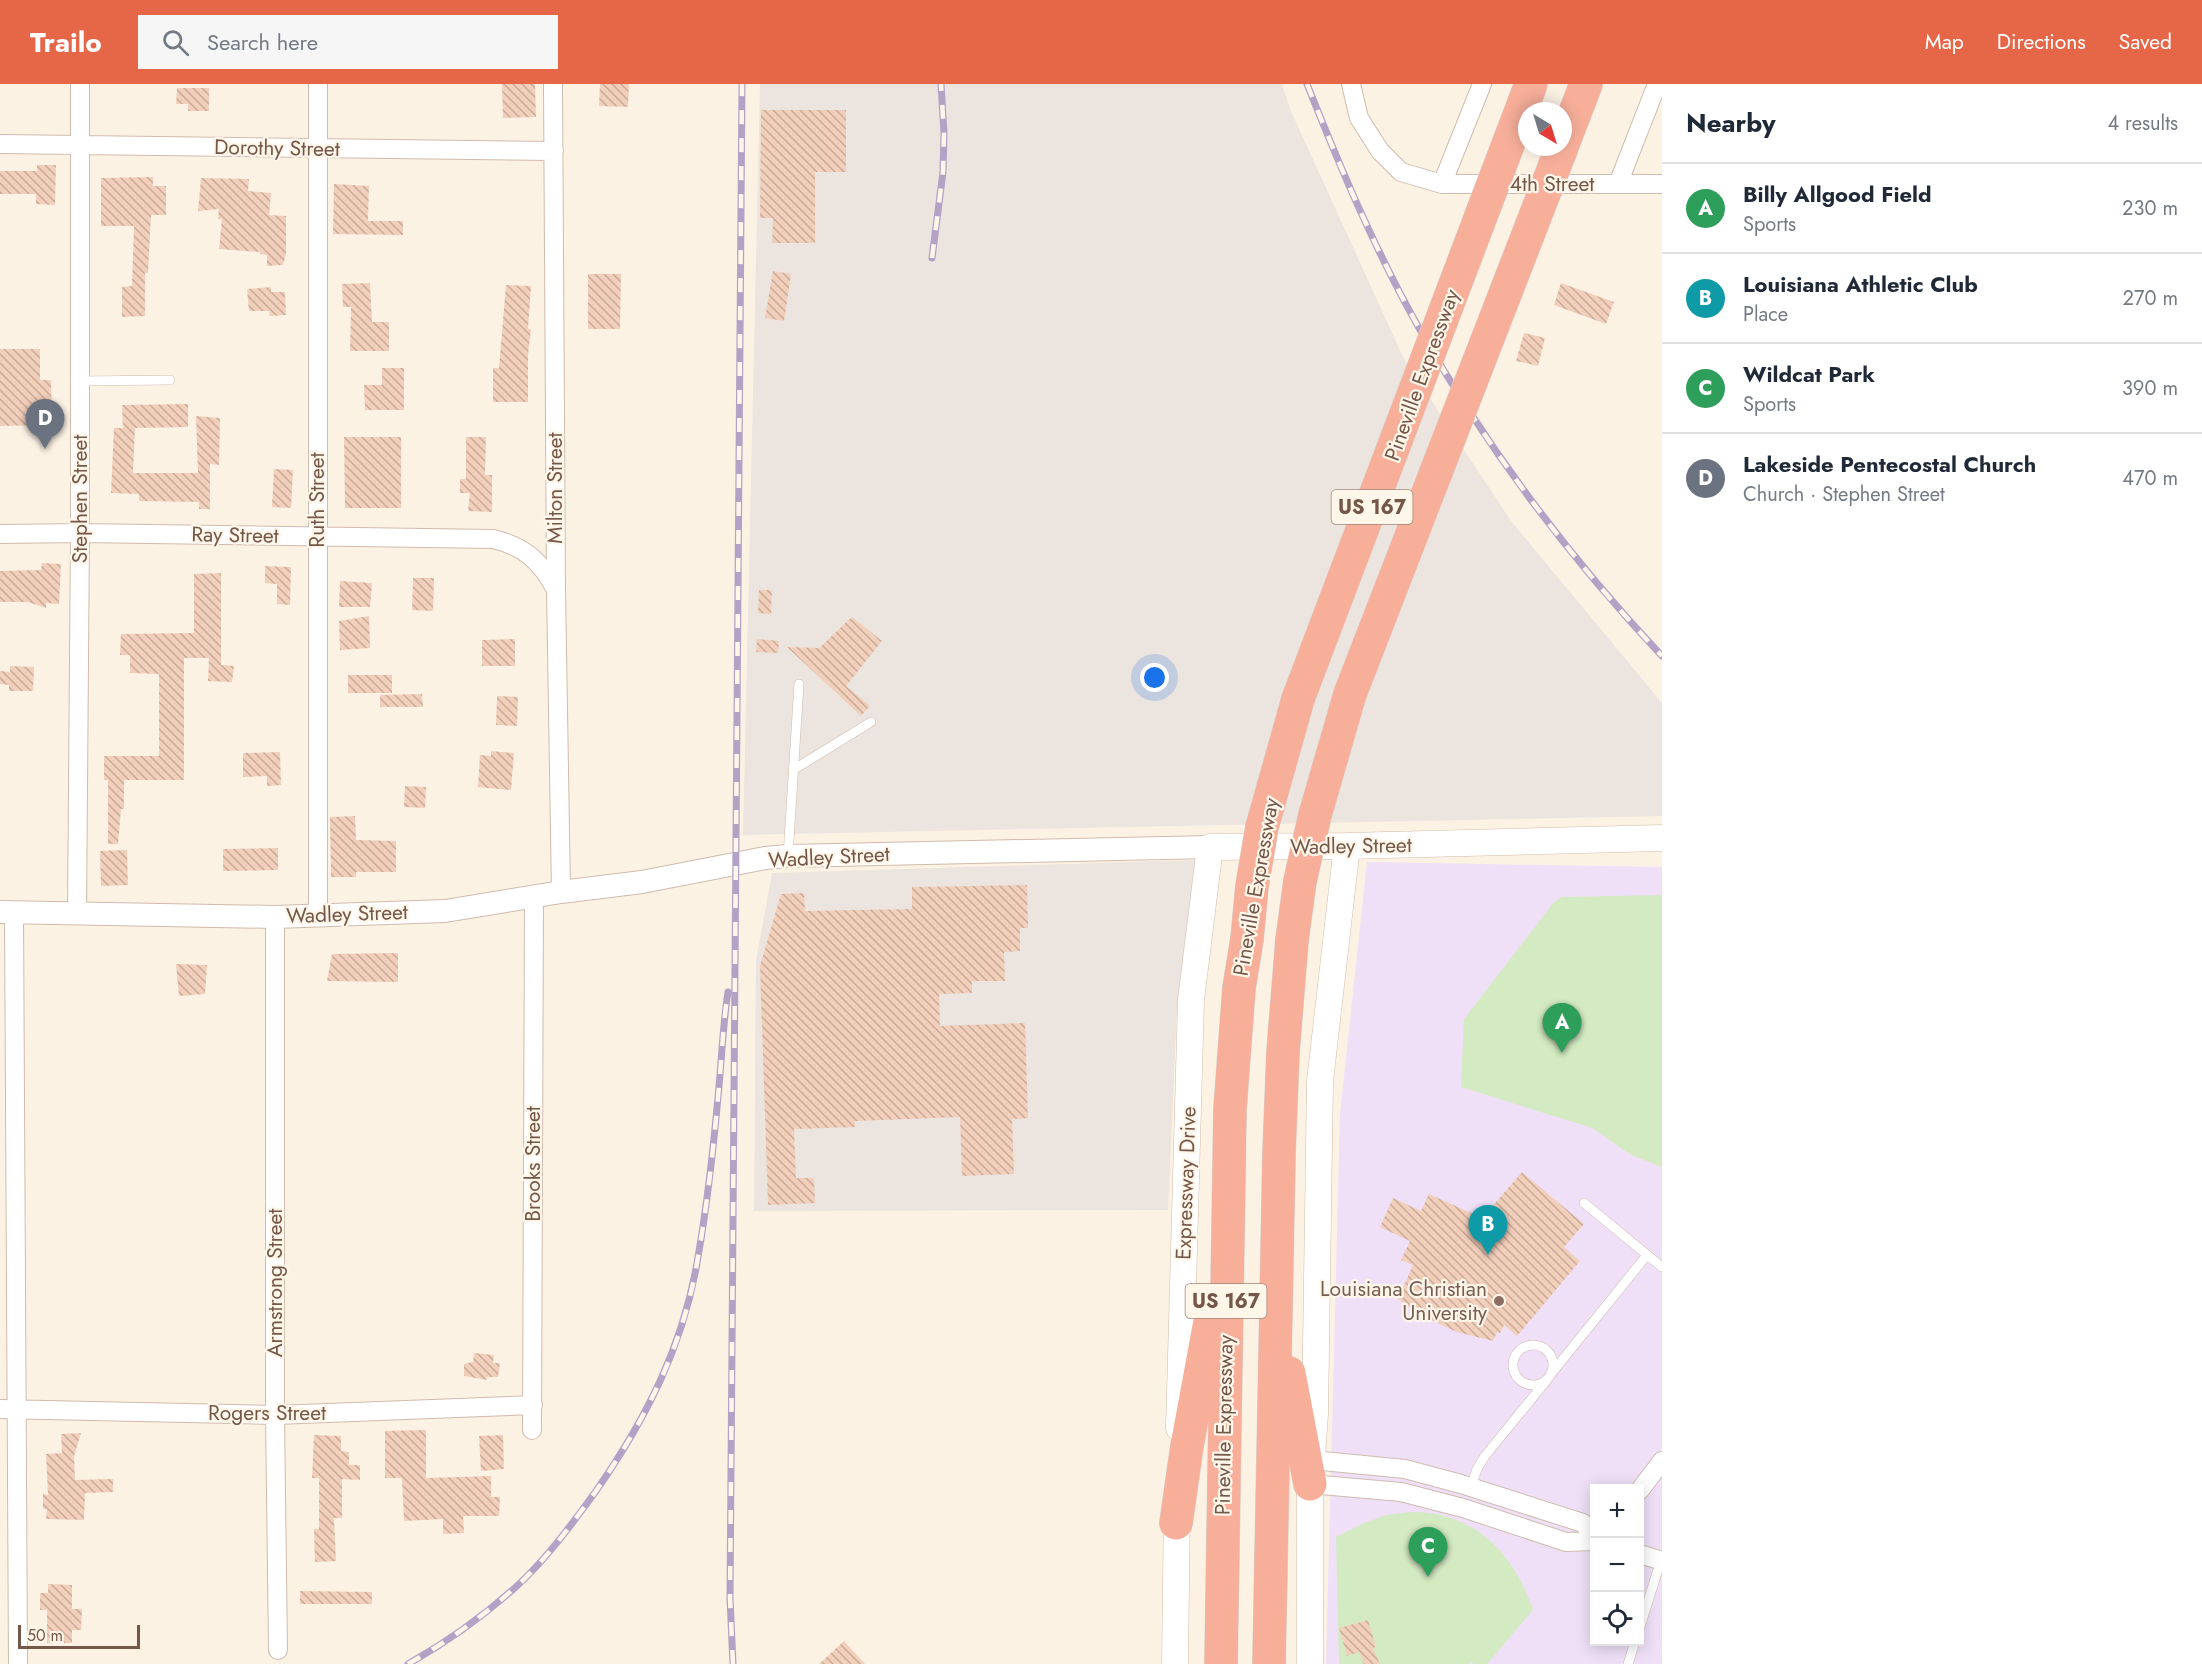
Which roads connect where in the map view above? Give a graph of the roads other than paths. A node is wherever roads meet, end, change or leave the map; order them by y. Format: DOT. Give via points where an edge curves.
graph roads {
  1 [pos="80,84"];
  2 [pos="318,84"];
  3 [pos="553,84"];
  4 [pos="1351,84"];
  5 [pos="1482,84"];
  6 [pos="1531,84"];
  7 [pos="1586,84"];
  8 [pos="1657,84"];
  9 [pos="1572,120"];
  10 [pos="0,144"];
  11 [pos="80,144"];
  12 [pos="317,149"];
  13 [pos="554,151"];
  14 [pos="1558,156"];
  15 [pos="1442,184"];
  16 [pos="1618,184"];
  17 [pos="1662,184"];
  18 [pos="170,380"];
  19 [pos="80,381"];
  20 [pos="80,533"];
  21 [pos="0,534"];
  22 [pos="317,537"];
  23 [pos="556,590"];
  24 [pos="799,684"];
  25 [pos="871,722"];
  26 [pos="793,770"];
  27 [pos="1662,838"];
  28 [pos="1347,846"];
  29 [pos="1210,847"];
  30 [pos="788,856"];
  31 [pos="561,892"];
  32 [pos="534,897"];
  33 [pos="7,913"];
  34 [pos="77,914"];
  35 [pos="318,916"];
  36 [pos="275,917"];
  37 [pos="1584,1203"];
  38 [pos="1227,1240"];
  39 [pos="1278,1240"];
  40 [pos="1647,1255"];
  41 [pos="1662,1267"];
  42 [pos="1549,1377"];
  43 [pos="533,1405"];
  44 [pos="8,1409"];
  45 [pos="275,1415"];
  46 [pos="532,1430"];
  47 [pos="1662,1461"];
  48 [pos="1311,1472"];
  49 [pos="1644,1485"];
  50 [pos="1471,1487"];
  51 [pos="1463,1508"];
  52 [pos="1176,1523"];
  53 [pos="1590,1532"];
  54 [pos="1590,1541"];
  55 [pos="1644,1555"];
  56 [pos="1661,1560"];
  57 [pos="1644,1614"];
  58 [pos="1633,1646"];
  59 [pos="278,1650"];
  60 [pos="18,1664"];
  61 [pos="1175,1664"];
  62 [pos="1221,1664"];
  63 [pos="1269,1664"];
  64 [pos="1310,1664"];
  65 [pos="1628,1664"];
  1 -- 11 [label="street, Stephen Street"];
  2 -- 12 [label="street, Ruth Street"];
  3 -- 13 [label="street, Milton Street"];
  4 -- 15 [label="street" via="1359,118 1380,150 1401,172"];
  5 -- 15 [label="street"];
  6 -- 38 [label="highway, Pineville Expressway / US 167, bridge" via="1298,699 1263,827 1239,988 1230,1109"];
  7 -- 9 [label="highway, Pineville Expressway / US 167"];
  8 -- 16 [label="street"];
  10 -- 11 [label="street, Dorothy Street"];
  11 -- 12 [label="street, Dorothy Street"];
  11 -- 19 [label="street, Stephen Street"];
  12 -- 13 [label="street, Dorothy Street"];
  12 -- 22 [label="street, Ruth Street"];
  13 -- 23 [label="street, Milton Street"];
  14 -- 39 [label="highway, Pineville Expressway / US 167, bridge" via="1350,694 1315,815 1300,880 1282,1052"];
  15 -- 16 [label="street, 4th Street"];
  16 -- 17 [label="street, 4th Street"];
  18 -- 19 [label="lane"];
  19 -- 20 [label="street, Stephen Street"];
  20 -- 21 [label="street, Ray Street"];
  20 -- 22 [label="street, Ray Street"];
  20 -- 34 [label="street, Stephen Street"];
  22 -- 23 [label="street, Ray Street" via="509,543 534,557"];
  22 -- 35 [label="street, Ruth Street"];
  23 -- 31 [label="street, Milton Street"];
  24 -- 26 [label="lane"];
  25 -- 26 [label="lane"];
  26 -- 30 [label="lane"];
  27 -- 28 [label="main road, Wadley Street"];
  28 -- 29 [label="main road, Wadley Street"];
  28 -- 48 [label="main road" via="1320,1081"];
  29 -- 30 [label="street, Wadley Street"];
  29 -- 52 [label="main road, Expressway Drive" via="1191,1000"];
  30 -- 31 [label="street, Wadley Street"];
  31 -- 32 [label="street, Wadley Street"];
  32 -- 35 [label="street, Wadley Street" via="445,911"];
  32 -- 43 [label="street, Brooks Street"];
  33 -- 34 [label="street, Wadley Street"];
  33 -- 44 [label="street"];
  34 -- 36 [label="street, Wadley Street"];
  35 -- 36 [label="street, Wadley Street"];
  36 -- 45 [label="street, Armstrong Street"];
  37 -- 40 [label="lane"];
  38 -- 52 [label="highway"];
  38 -- 62 [label="highway, Pineville Expressway / US 167"];
  39 -- 48 [label="highway" via="1288,1370"];
  39 -- 63 [label="highway, Pineville Expressway / US 167"];
  40 -- 41 [label="lane"];
  40 -- 42 [label="lane"];
  42 -- 42 [label="lane" via="1552,1356 1543,1347 1531,1345 1519,1351 1513,1363 1522,1381 1534,1385"];
  42 -- 50 [label="lane" via="1485,1456"];
  43 -- 45 [label="street, Rogers Street"];
  43 -- 46 [label="street, Brooks Street"];
  44 -- 45 [label="street, Rogers Street"];
  44 -- 60 [label="street"];
  45 -- 59 [label="street, Armstrong Street"];
  47 -- 49 [label="street"];
  48 -- 50 [label="street" via="1405,1469"];
  48 -- 51 [label="street"];
  48 -- 64 [label="main road"];
  50 -- 51 [label="street"];
  50 -- 53 [label="street" via="1582,1523"];
  51 -- 54 [label="street" via="1566,1542"];
  52 -- 61 [label="main road, Expressway Drive"];
  55 -- 56 [label="street"];
  56 -- 57 [label="lane"];
  58 -- 65 [label="lane"];
}
